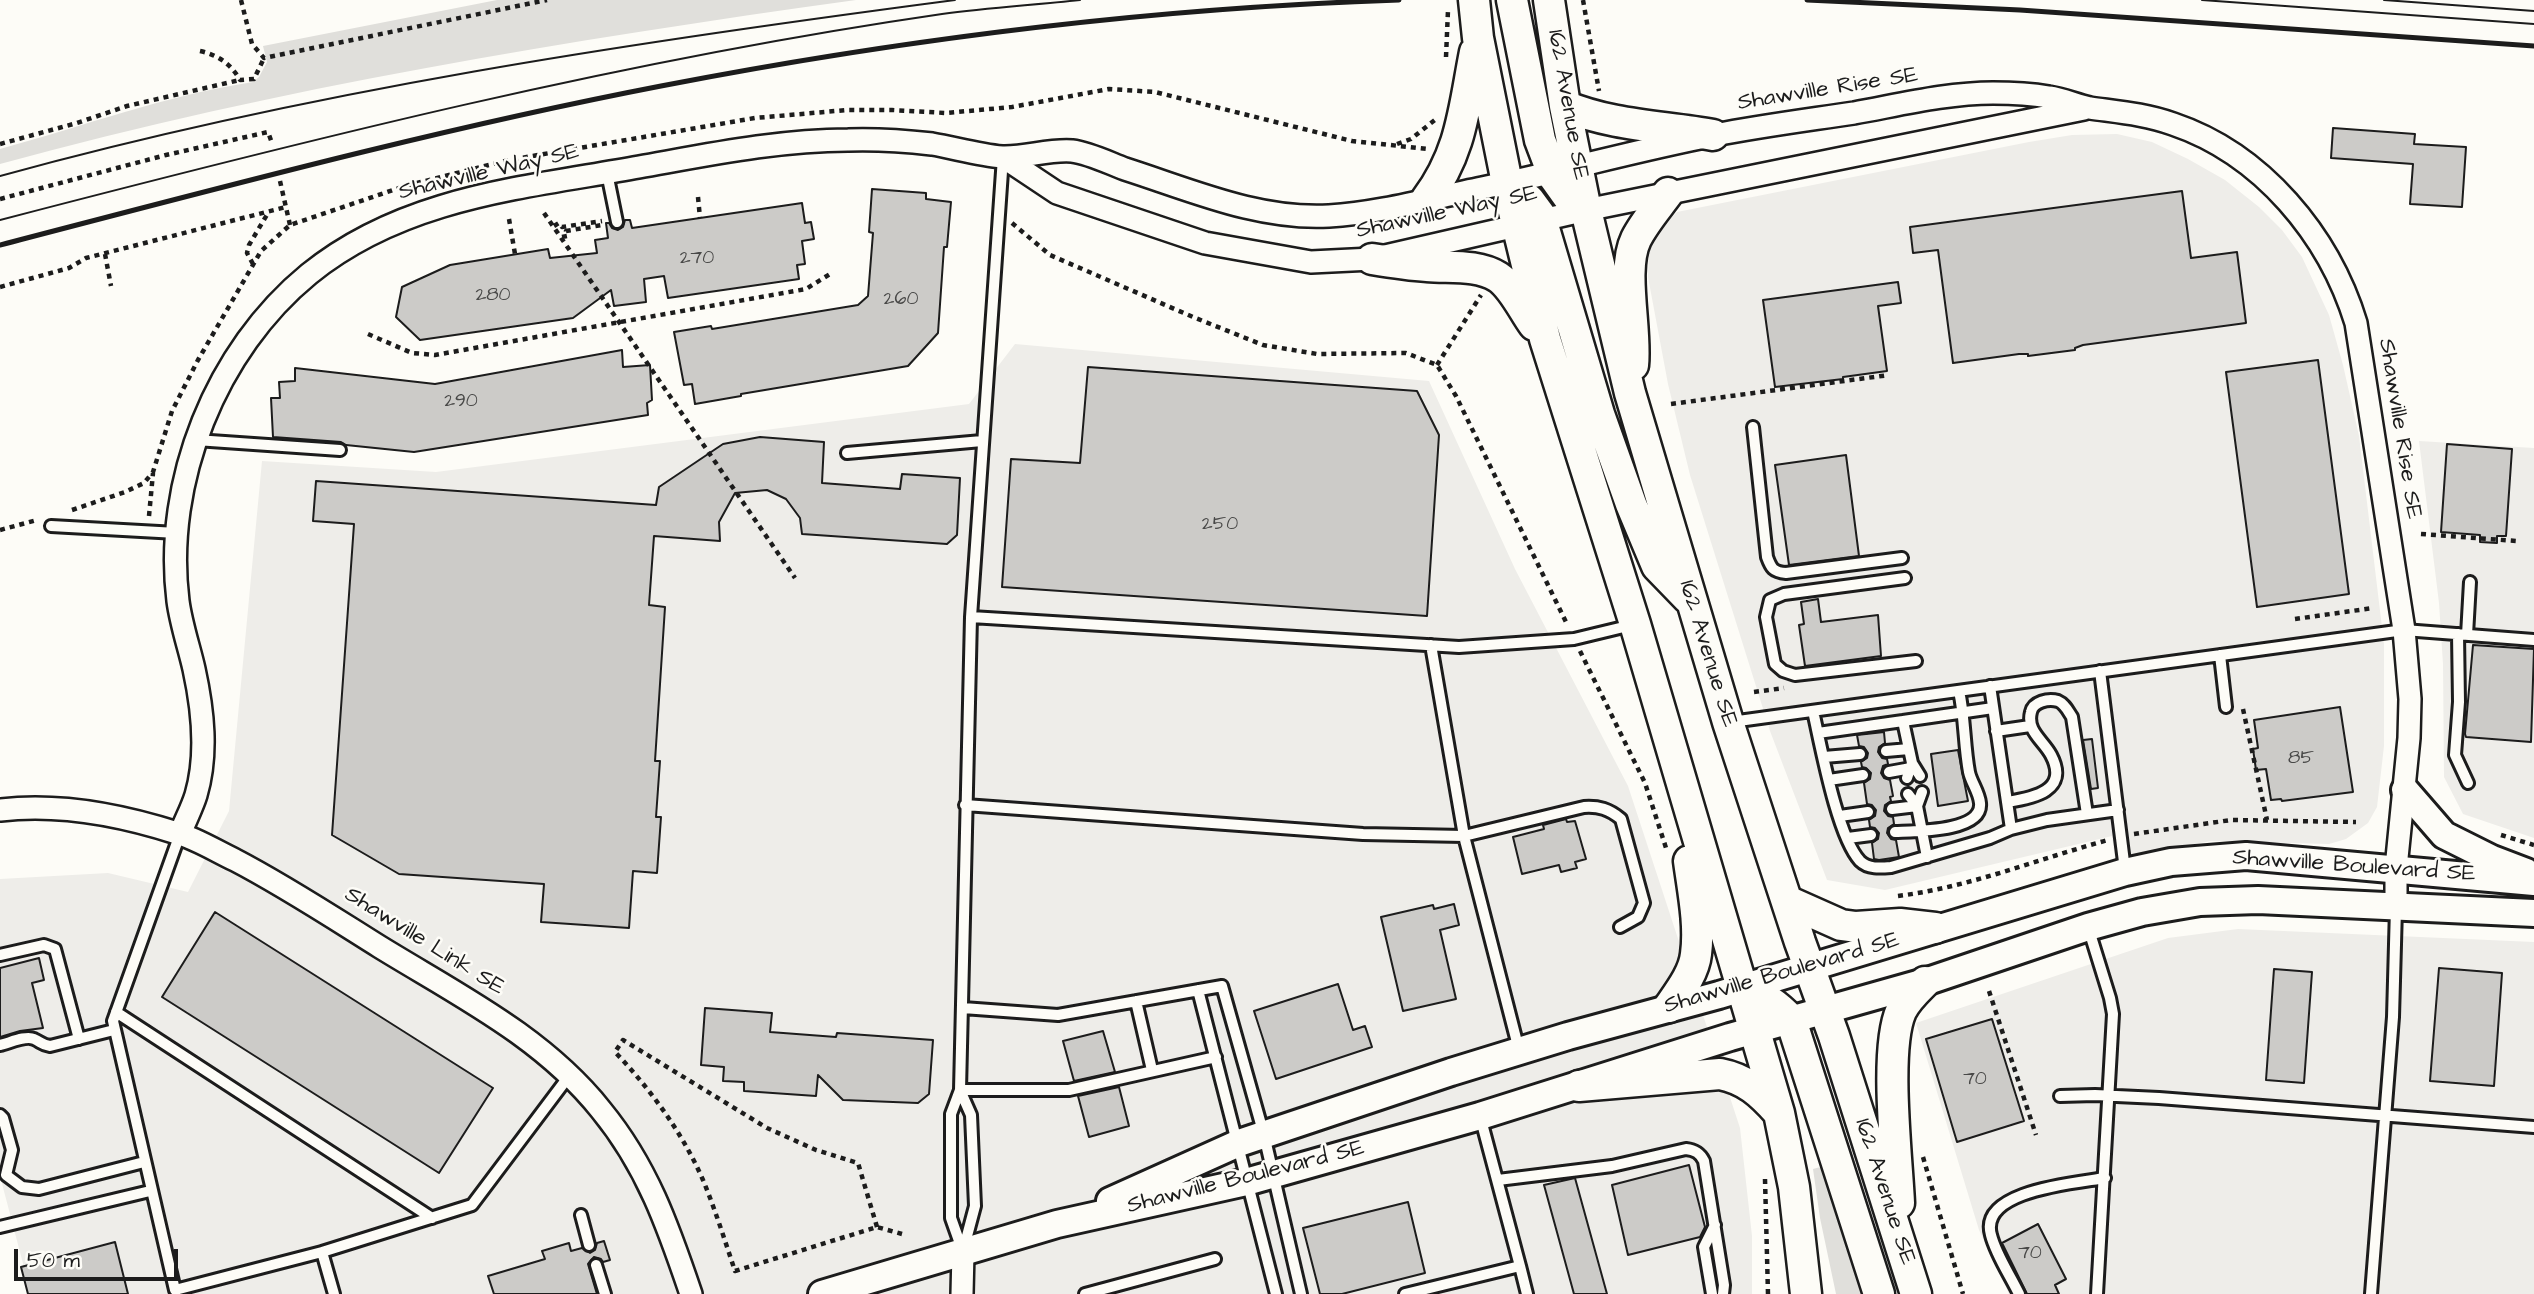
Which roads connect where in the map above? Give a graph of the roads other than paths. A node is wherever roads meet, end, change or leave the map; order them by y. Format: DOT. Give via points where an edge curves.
graph roads {
  1 [pos="1474,0"];
  2 [pos="1512,0"];
  3 [pos="1549,0"];
  4 [pos="1478,38"];
  5 [pos="1565,106"];
  6 [pos="2089,108"];
  7 [pos="1713,135"];
  8 [pos="1003,157"];
  9 [pos="1565,170"];
  10 [pos="607,173"];
  11 [pos="1507,183"];
  12 [pos="1668,193"];
  13 [pos="1426,200"];
  14 [pos="1586,210"];
  15 [pos="617,222"];
  16 [pos="1529,222"];
  17 [pos="1372,260"];
  18 [pos="1545,339"];
  19 [pos="1630,393"];
  20 [pos="1753,427"];
  21 [pos="196,440"];
  22 [pos="982,441"];
  23 [pos="340,450"];
  24 [pos="847,453"];
  25 [pos="50,521"];
  26 [pos="177,533"];
  27 [pos="1902,558"];
  28 [pos="1905,578"];
  29 [pos="2470,582"];
  30 [pos="1690,601"];
  31 [pos="971,617"];
  32 [pos="1635,624"];
  33 [pos="2404,630"];
  34 [pos="2463,634"];
  35 [pos="2534,640"];
  36 [pos="1431,645"];
  37 [pos="2220,655"];
  38 [pos="1916,661"];
  39 [pos="2100,671"];
  40 [pos="1990,686"];
  41 [pos="1959,691"];
  42 [pos="2226,707"];
  43 [pos="1993,708"];
  44 [pos="1813,711"];
  45 [pos="1964,713"];
  46 [pos="1903,721"];
  47 [pos="1728,722"];
  48 [pos="2030,726"];
  49 [pos="1996,731"];
  50 [pos="1818,733"];
  51 [pos="1909,749"];
  52 [pos="1886,751"];
  53 [pos="1860,754"];
  54 [pos="1824,757"];
  55 [pos="1677,764"];
  56 [pos="1910,770"];
  57 [pos="1889,772"];
  58 [pos="1863,775"];
  59 [pos="1920,776"];
  60 [pos="1829,780"];
  61 [pos="2468,783"];
  62 [pos="2405,790"];
  63 [pos="1923,792"];
  64 [pos="1908,794"];
  65 [pos="2007,802"];
  66 [pos="965,805"];
  67 [pos="1917,806"];
  68 [pos="1892,809"];
  69 [pos="0,810"];
  70 [pos="2118,810"];
  71 [pos="1868,812"];
  72 [pos="2087,814"];
  73 [pos="1840,816"];
  74 [pos="2011,829"];
  75 [pos="1921,830"];
  76 [pos="1895,832"];
  77 [pos="180,834"];
  78 [pos="1871,835"];
  79 [pos="1465,836"];
  80 [pos="1848,838"];
  81 [pos="1927,857"];
  82 [pos="2396,869"];
  83 [pos="2125,872"];
  84 [pos="2534,875"];
  85 [pos="2534,882"];
  86 [pos="1787,901"];
  87 [pos="2396,908"];
  88 [pos="2534,913"];
  89 [pos="1620,927"];
  90 [pos="2088,927"];
  91 [pos="1935,928"];
  92 [pos="0,955"];
  93 [pos="1809,968"];
  94 [pos="1925,982"];
  95 [pos="1742,988"];
  96 [pos="1198,990"];
  97 [pos="1136,1001"];
  98 [pos="1669,1007"];
  99 [pos="963,1009"];
  100 [pos="1824,1010"];
  101 [pos="116,1012"];
  102 [pos="1791,1020"];
  103 [pos="114,1030"];
  104 [pos="1754,1031"];
  105 [pos="79,1039"];
  106 [pos="0,1045"];
  107 [pos="1519,1051"];
  108 [pos="1216,1057"];
  109 [pos="1152,1070"];
  110 [pos="569,1076"];
  111 [pos="1579,1086"];
  112 [pos="960,1090"];
  113 [pos="2110,1095"];
  114 [pos="2060,1096"];
  115 [pos="1779,1112"];
  116 [pos="0,1115"];
  117 [pos="1480,1116"];
  118 [pos="2386,1117"];
  119 [pos="2534,1127"];
  120 [pos="1251,1139"];
  121 [pos="144,1162"];
  122 [pos="0,1164"];
  123 [pos="1272,1174"];
  124 [pos="6,1175"];
  125 [pos="2105,1178"];
  126 [pos="1497,1180"];
  127 [pos="1246,1182"];
  128 [pos="150,1191"];
  129 [pos="581,1215"];
  130 [pos="432,1218"];
  131 [pos="1057,1224"];
  132 [pos="1715,1225"];
  133 [pos="0,1227"];
  134 [pos="589,1245"];
  135 [pos="1901,1246"];
  136 [pos="322,1252"];
  137 [pos="963,1252"];
  138 [pos="1801,1257"];
  139 [pos="1215,1259"];
  140 [pos="596,1265"];
  141 [pos="1520,1266"];
  142 [pos="830,1293"];
  143 [pos="334,1294"];
  144 [pos="605,1294"];
  145 [pos="691,1294"];
  146 [pos="962,1294"];
  147 [pos="1085,1294"];
  148 [pos="1276,1294"];
  149 [pos="1301,1294"];
  150 [pos="1405,1294"];
  151 [pos="1527,1294"];
  152 [pos="1712,1294"];
  153 [pos="1723,1294"];
  154 [pos="1790,1294"];
  155 [pos="1806,1294"];
  156 [pos="1879,1294"];
  157 [pos="1916,1294"];
  158 [pos="2019,1294"];
  159 [pos="2097,1294"];
  160 [pos="2371,1294"];
  1 -- 4 [label="main road"];
  2 -- 9 [label="main road" via="1540,140"];
  3 -- 5 [label="main road, 162 Avenue SE"];
  4 -- 11 [label="main road"];
  4 -- 13 [label="main road" via="1457,144"];
  5 -- 7 [label="main road" via="1628,125"];
  5 -- 9 [label="main road, 162 Avenue SE"];
  6 -- 7 [label="street, Shawville Rise SE" via="2050,97 1990,93"];
  6 -- 12 [label="street, Shawville Rise SE"];
  6 -- 33 [label="street, Shawville Rise SE" via="2148,116 2220,145 2283,197 2323,246 2356,323"];
  7 -- 9 [label="street, Shawville Rise SE"];
  8 -- 10 [label="street, Shawville Way SE" via="927,144 845,140 759,148"];
  8 -- 13 [label="street, Shawville Way SE" via="1072,151 1211,198 1303,216"];
  8 -- 17 [label="street, Shawville Way SE" via="1057,193 1205,243 1311,262"];
  8 -- 22 [label="lane"];
  9 -- 11 [label="street, Shawville Way SE"];
  9 -- 14 [label="main road" via="1570,198"];
  10 -- 15 [label="lane"];
  10 -- 21 [label="street, Shawville Way SE" via="418,212 351,244 297,284 262,323 232,366"];
  11 -- 13 [label="street, Shawville Way SE"];
  11 -- 16 [label="main road" via="1530,200"];
  12 -- 14 [label="street, Shawville Rise SE"];
  12 -- 19 [label="main road" via="1636,239 1631,256 1635,348"];
  14 -- 16 [label="street, Shawville Way SE"];
  14 -- 19 [label="main road, 162 Avenue SE"];
  16 -- 17 [label="street, Shawville Way SE"];
  16 -- 18 [label="main road"];
  16 -- 30 [label="main road" via="1657,566"];
  17 -- 18 [label="main road" via="1469,268 1499,277"];
  18 -- 32 [label="main road"];
  19 -- 30 [label="main road, 162 Avenue SE"];
  20 -- 27 [label="lane" via="1771,568 1786,573"];
  21 -- 23 [label="lane"];
  21 -- 26 [label="street, Shawville Way SE"];
  22 -- 24 [label="lane"];
  22 -- 31 [label="lane"];
  25 -- 26 [label="lane"];
  26 -- 77 [label="street, Shawville Way SE" via="178,601 202,706 203,744 195,796"];
  28 -- 38 [label="lane" via="1784,594 1770,600 1766,617 1775,664 1795,675"];
  29 -- 34 [label="lane"];
  30 -- 47 [label="main road, 162 Avenue SE"];
  31 -- 36 [label="lane"];
  31 -- 66 [label="lane"];
  32 -- 36 [label="lane" via="1574,639"];
  32 -- 55 [label="main road"];
  33 -- 34 [label="lane"];
  33 -- 37 [label="lane"];
  33 -- 62 [label="street, Shawville Rise SE" via="2410,699"];
  34 -- 35 [label="lane"];
  34 -- 61 [label="lane" via="2455,755"];
  36 -- 79 [label="lane"];
  37 -- 39 [label="lane"];
  37 -- 42 [label="lane"];
  39 -- 40 [label="lane"];
  39 -- 70 [label="lane"];
  40 -- 41 [label="lane"];
  40 -- 43 [label="lane"];
  41 -- 44 [label="lane"];
  41 -- 45 [label="lane"];
  43 -- 45 [label="lane"];
  43 -- 49 [label="lane"];
  44 -- 47 [label="lane"];
  44 -- 50 [label="lane"];
  45 -- 46 [label="lane"];
  45 -- 75 [label="lane" via="1969,774 1979,811 1969,822"];
  46 -- 50 [label="lane"];
  46 -- 51 [label="lane"];
  47 -- 86 [label="main road, 162 Avenue SE"];
  48 -- 49 [label="lane"];
  48 -- 65 [label="lane" via="2051,755 2054,783 2046,792"];
  48 -- 72 [label="lane" via="2034,705 2049,700 2066,707"];
  49 -- 65 [label="lane"];
  50 -- 54 [label="lane"];
  51 -- 52 [label="lane"];
  51 -- 56 [label="lane"];
  53 -- 54 [label="lane"];
  54 -- 60 [label="lane"];
  55 -- 95 [label="main road"];
  55 -- 98 [label="main road" via="1696,956"];
  56 -- 57 [label="lane"];
  56 -- 59 [label="lane"];
  58 -- 60 [label="lane"];
  60 -- 73 [label="lane"];
  62 -- 82 [label="street, Shawville Rise SE"];
  62 -- 84 [label="street" via="2444,835"];
  63 -- 67 [label="lane"];
  64 -- 67 [label="lane"];
  65 -- 74 [label="lane"];
  66 -- 79 [label="lane" via="1363,834"];
  66 -- 99 [label="lane"];
  67 -- 68 [label="lane"];
  67 -- 75 [label="lane"];
  69 -- 77 [label="street, Shawville Link SE" via="60,808"];
  70 -- 72 [label="lane"];
  70 -- 83 [label="lane"];
  71 -- 73 [label="lane"];
  72 -- 74 [label="lane"];
  73 -- 80 [label="lane"];
  74 -- 81 [label="lane"];
  75 -- 76 [label="lane"];
  75 -- 81 [label="lane"];
  77 -- 101 [label="lane"];
  77 -- 110 [label="street, Shawville Link SE" via="307,900 488,1013"];
  78 -- 80 [label="lane"];
  79 -- 89 [label="lane" via="1584,807 1612,811 1621,819 1644,903 1638,917"];
  79 -- 107 [label="lane"];
  80 -- 81 [label="lane" via="1862,862 1875,868"];
  82 -- 83 [label="street, Shawville Boulevard SE" via="2246,856"];
  82 -- 85 [label="street, Shawville Boulevard SE"];
  82 -- 87 [label="street, Shawville Rise SE"];
  83 -- 91 [label="street, Shawville Boulevard SE"];
  86 -- 91 [label="main road" via="1842,925"];
  86 -- 93 [label="main road, 162 Avenue SE"];
  87 -- 88 [label="street, Shawville Boulevard SE"];
  87 -- 90 [label="street, Shawville Boulevard SE" via="2258,900 2200,902"];
  87 -- 118 [label="lane"];
  90 -- 94 [label="street, Shawville Boulevard SE"];
  90 -- 113 [label="lane" via="2113,1014"];
  91 -- 93 [label="street, Shawville Boulevard SE"];
  92 -- 105 [label="lane" via="44,945 55,949"];
  93 -- 95 [label="street, Shawville Boulevard SE"];
  93 -- 100 [label="main road, 162 Avenue SE"];
  94 -- 100 [label="street, Shawville Boulevard SE"];
  94 -- 135 [label="main road" via="1901,1012 1895,1040"];
  95 -- 98 [label="street, Shawville Boulevard SE"];
  95 -- 102 [label="main road" via="1759,993"];
  95 -- 104 [label="main road"];
  96 -- 97 [label="lane"];
  96 -- 108 [label="lane"];
  96 -- 120 [label="lane" via="1222,986"];
  97 -- 99 [label="lane" via="1058,1015"];
  97 -- 109 [label="lane"];
  98 -- 107 [label="street, Shawville Boulevard SE"];
  99 -- 112 [label="lane"];
  100 -- 102 [label="street, Shawville Boulevard SE"];
  100 -- 135 [label="main road, 162 Avenue SE"];
  101 -- 103 [label="lane"];
  101 -- 130 [label="lane"];
  102 -- 104 [label="street, Shawville Boulevard SE"];
  102 -- 156 [label="main road"];
  103 -- 105 [label="lane"];
  103 -- 121 [label="lane"];
  104 -- 111 [label="street, Shawville Boulevard SE"];
  104 -- 115 [label="main road"];
  105 -- 106 [label="lane" via="50,1046 28,1038"];
  107 -- 120 [label="street, Shawville Boulevard SE"];
  108 -- 109 [label="lane"];
  108 -- 120 [label="lane"];
  109 -- 112 [label="lane" via="1069,1090"];
  110 -- 130 [label="lane" via="472,1205"];
  110 -- 145 [label="street, Shawville Link SE" via="600,1108 639,1163 672,1236"];
  111 -- 115 [label="main road" via="1720,1074 1759,1090"];
  111 -- 117 [label="street, Shawville Boulevard SE"];
  112 -- 137 [label="lane" via="951,1114 951,1217"];
  112 -- 137 [label="lane" via="971,1115 975,1206"];
  113 -- 114 [label="lane"];
  113 -- 118 [label="lane"];
  113 -- 125 [label="lane"];
  115 -- 138 [label="main road" via="1794,1187"];
  116 -- 124 [label="lane" via="12,1150"];
  117 -- 123 [label="street, Shawville Boulevard SE"];
  117 -- 126 [label="lane"];
  118 -- 119 [label="lane"];
  118 -- 160 [label="lane"];
  120 -- 123 [label="lane"];
  120 -- 127 [label="lane"];
  120 -- 131 [label="street, Shawville Boulevard SE"];
  121 -- 124 [label="lane" via="39,1189 22,1187"];
  121 -- 128 [label="lane"];
  122 -- 124 [label="lane"];
  123 -- 127 [label="street, Shawville Boulevard SE"];
  123 -- 149 [label="lane"];
  125 -- 158 [label="lane" via="2042,1189 2009,1200 1996,1210 1990,1235"];
  125 -- 159 [label="lane"];
  126 -- 132 [label="lane" via="1694,1150 1704,1161"];
  126 -- 141 [label="lane"];
  127 -- 131 [label="street, Shawville Boulevard SE"];
  127 -- 148 [label="lane"];
  128 -- 133 [label="lane"];
  128 -- 136 [label="lane" via="175,1290"];
  129 -- 134 [label="lane"];
  130 -- 136 [label="lane"];
  131 -- 137 [label="street, Shawville Boulevard SE"];
  132 -- 152 [label="lane" via="1704,1247"];
  132 -- 153 [label="lane"];
  135 -- 157 [label="main road, 162 Avenue SE"];
  136 -- 143 [label="lane"];
  137 -- 142 [label="street, Shawville Boulevard SE"];
  137 -- 146 [label="street"];
  138 -- 154 [label="main road"];
  138 -- 155 [label="main road"];
  139 -- 147 [label="lane"];
  140 -- 144 [label="lane"];
  141 -- 150 [label="lane"];
  141 -- 151 [label="lane"];
}
